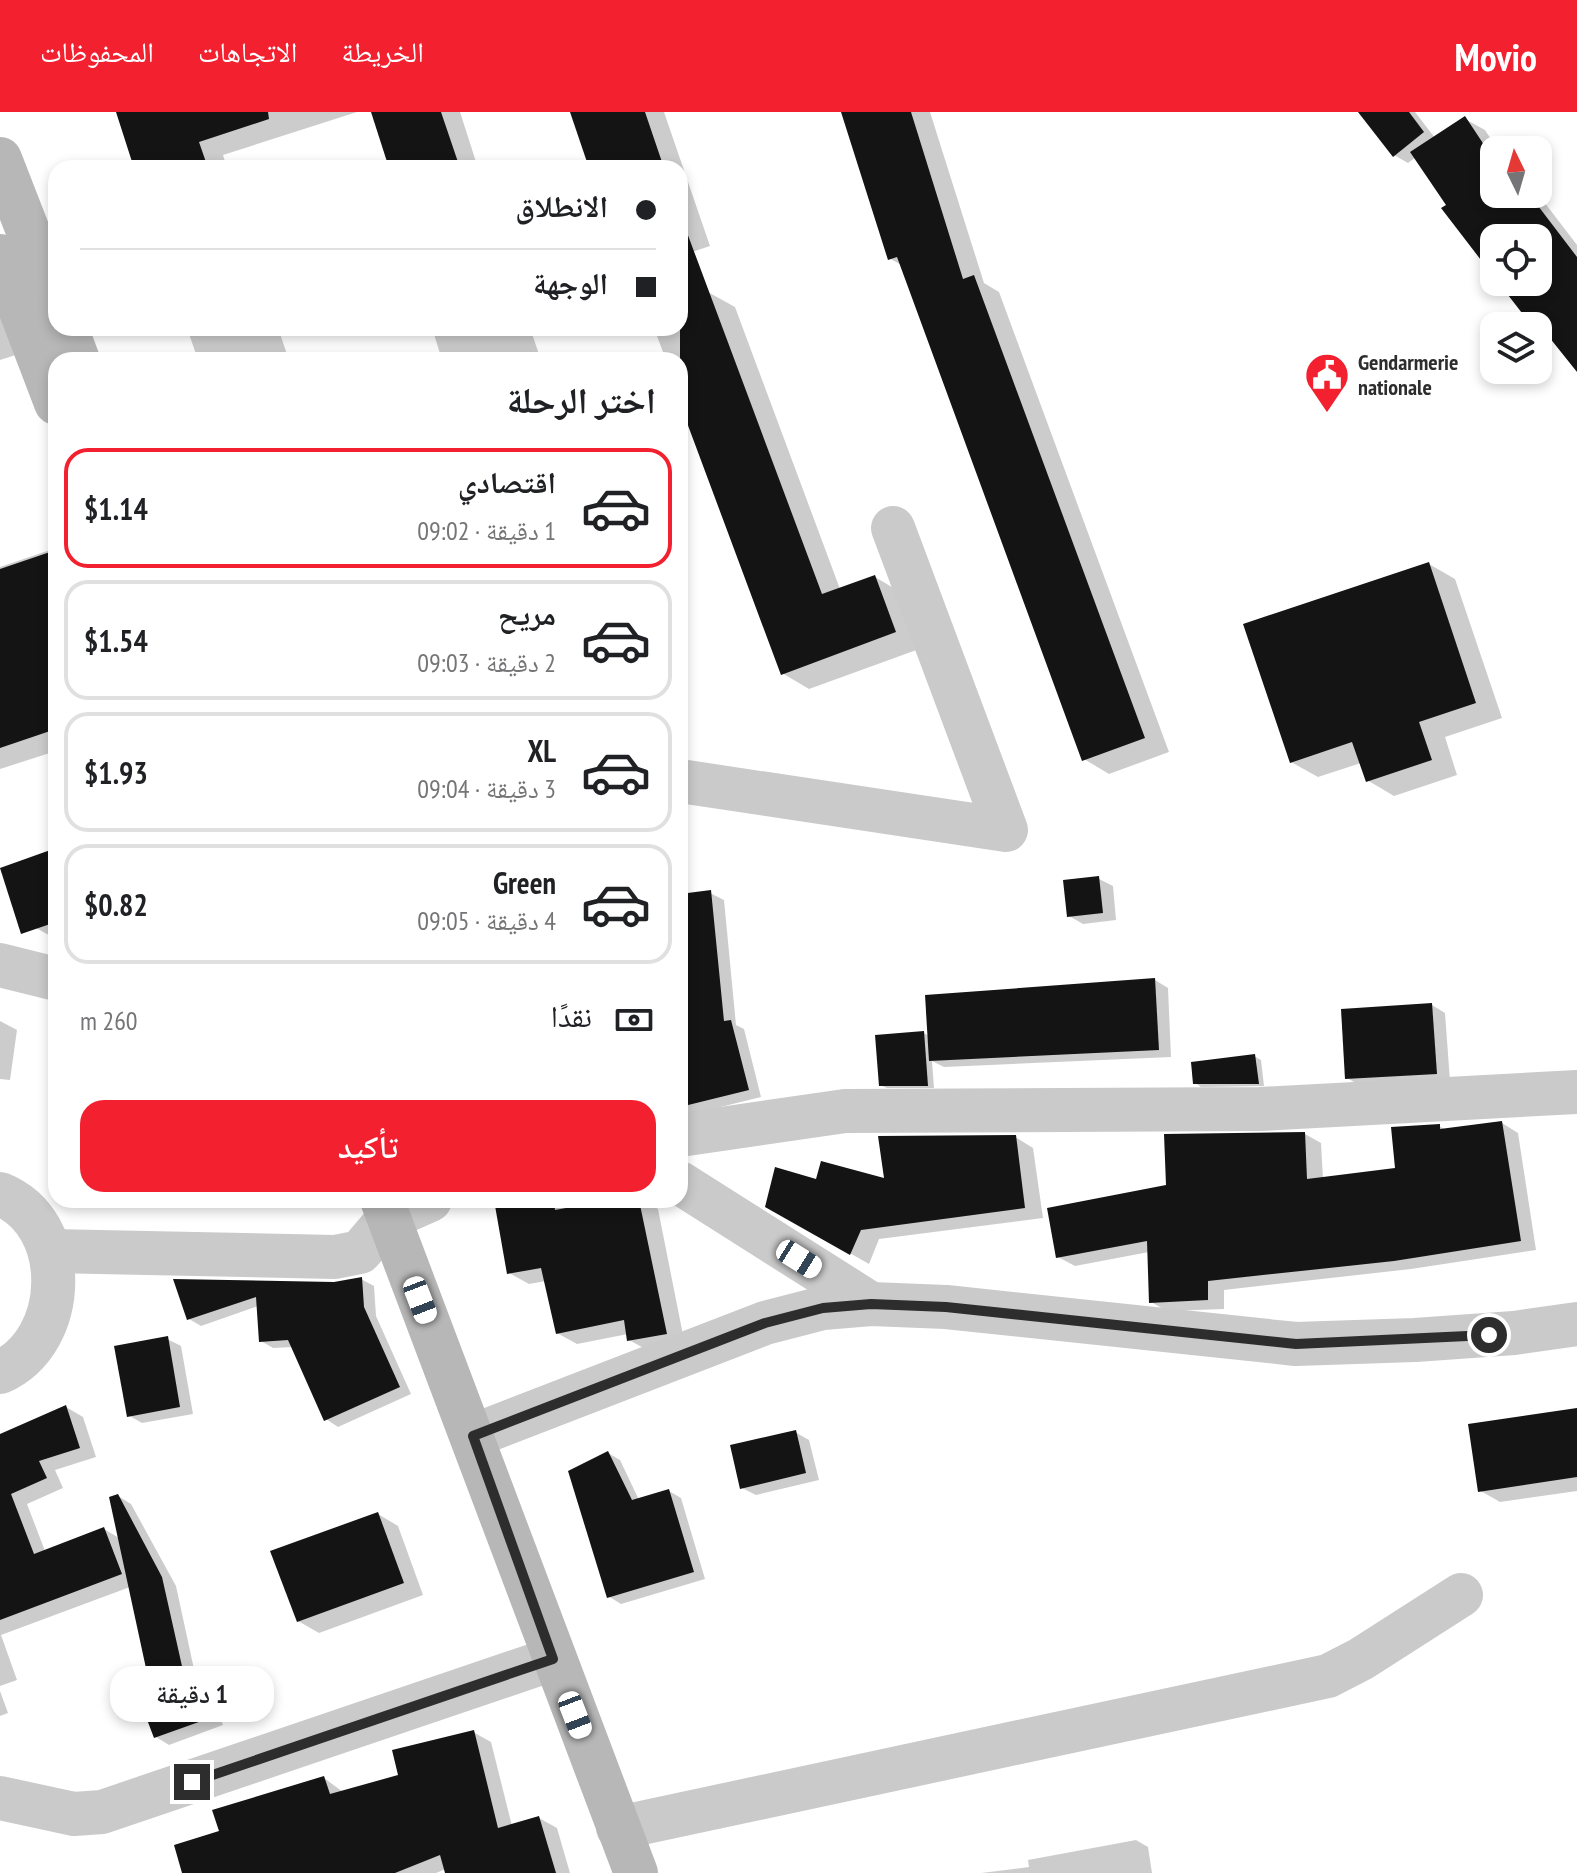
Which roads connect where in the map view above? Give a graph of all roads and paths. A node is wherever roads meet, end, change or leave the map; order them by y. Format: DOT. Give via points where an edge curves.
graph roads {
  1 [pos="0,159"];
  2 [pos="0,256"];
  3 [pos="48,282"];
  4 [pos="48,382"];
  5 [pos="893,528"];
  6 [pos="688,782"];
  7 [pos="0,965"];
  8 [pos="48,977"];
  9 [pos="1577,1092"];
  10 [pos="688,1134"];
  11 [pos="688,1188"];
  12 [pos="0,1194"];
  13 [pos="386,1209"];
  14 [pos="50,1251"];
  15 [pos="871,1304"];
  16 [pos="1577,1324"];
  17 [pos="0,1372"];
  18 [pos="473,1436"];
  19 [pos="1461,1595"];
  20 [pos="553,1659"];
  21 [pos="0,1798"];
  22 [pos="618,1828"];
  23 [pos="636,1873"];
  1 -- 3 [label="main road"];
  2 -- 4 [label="main road"];
  5 -- 6 [label="street" via="1006,830"];
  7 -- 8 [label="street"];
  9 -- 10 [label="street" via="1260,1109 845,1111"];
  11 -- 15 [label="street"];
  12 -- 14 [label="street" via="33,1220"];
  13 -- 14 [label="street" via="360,1252 335,1257"];
  13 -- 18 [label="main road"];
  14 -- 17 [label="street" via="55,1286 49,1318 32,1348"];
  15 -- 16 [label="street" via="946,1307 1296,1344 1514,1333"];
  15 -- 18 [label="street" via="823,1308 765,1323"];
  18 -- 20 [label="main road"];
  19 -- 22 [label="street" via="1328,1676"];
  20 -- 21 [label="street" via="102,1812 74,1814"];
  20 -- 22 [label="main road"];
  22 -- 23 [label="main road"];
}
